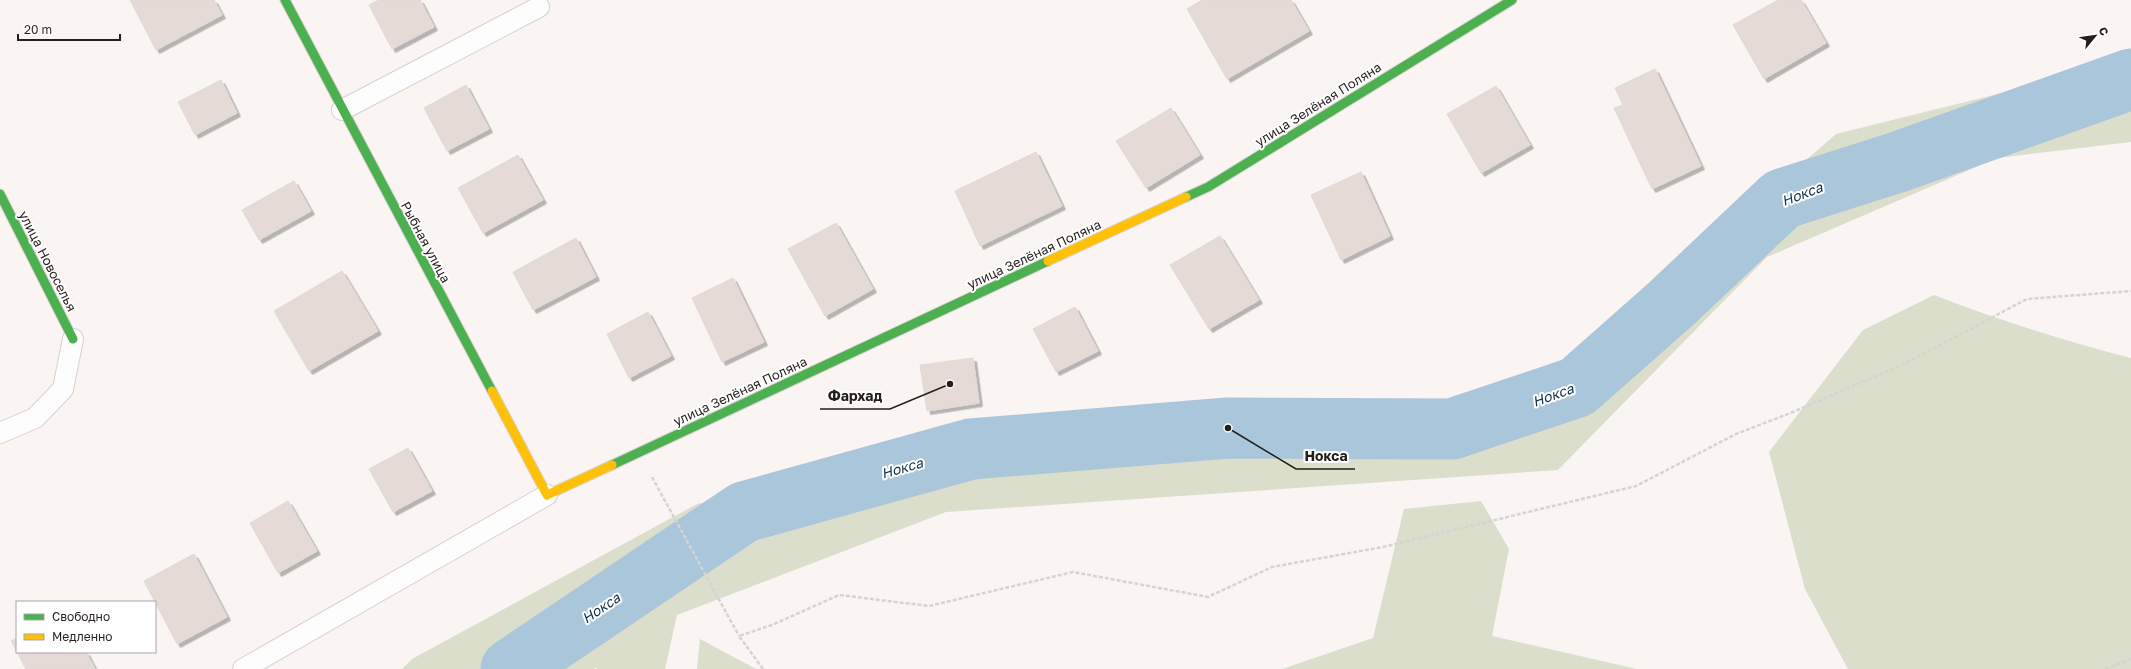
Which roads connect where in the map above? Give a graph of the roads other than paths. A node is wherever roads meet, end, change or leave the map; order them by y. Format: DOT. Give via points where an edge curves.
graph roads {
  1 [pos="285,0"];
  2 [pos="1512,0"];
  3 [pos="539,7"];
  4 [pos="342,110"];
  5 [pos="0,194"];
  6 [pos="73,339"];
  7 [pos="0,433"];
  8 [pos="546,495"];
  9 [pos="243,669"];
  1 -- 4 [label="street, Рыбная улица"];
  2 -- 8 [label="street, улица Зелёная Поляна" via="1208,187"];
  3 -- 4 [label="lane"];
  4 -- 8 [label="street, Рыбная улица"];
  5 -- 6 [label="street, улица Новоселья"];
  6 -- 7 [label="lane" via="63,389 34,418"];
  8 -- 9 [label="lane"];
}
